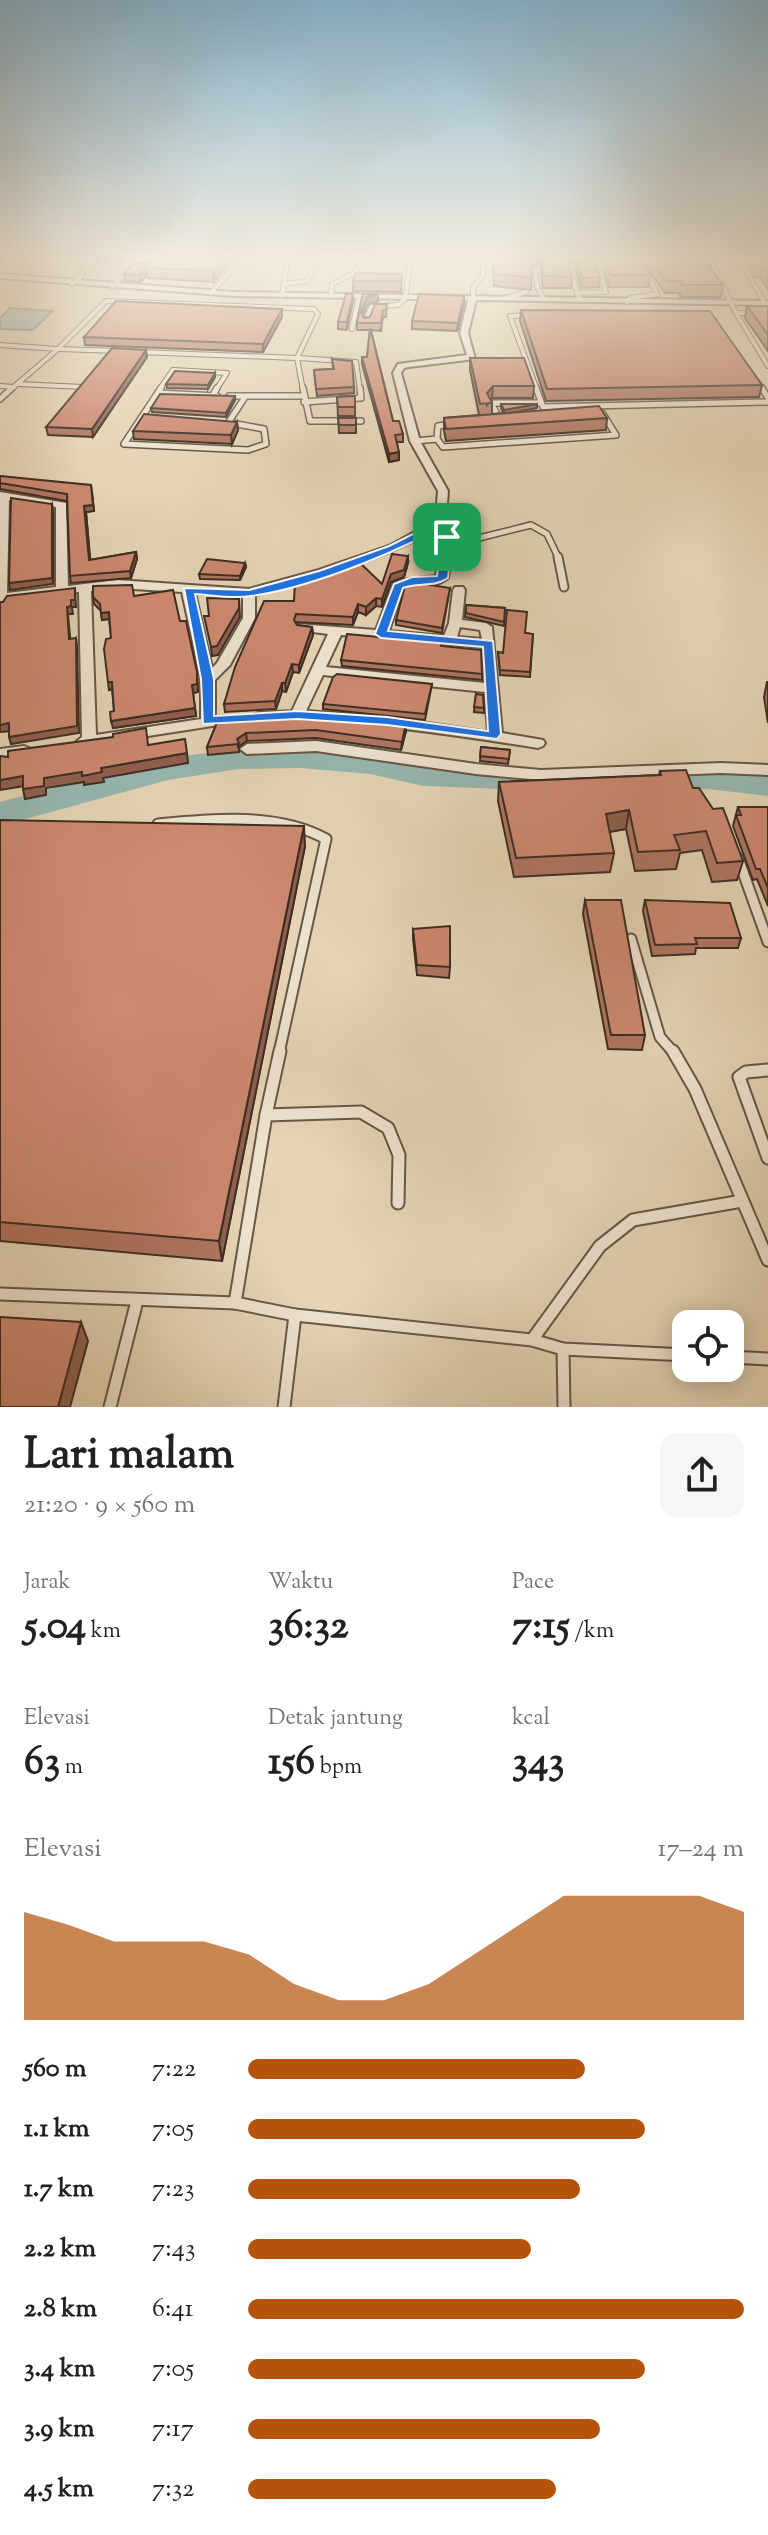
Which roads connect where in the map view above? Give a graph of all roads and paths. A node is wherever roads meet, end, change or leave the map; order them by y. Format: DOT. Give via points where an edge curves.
graph roads {
  1 [pos="83,323"];
  2 [pos="312,323"];
  3 [pos="353,323"];
  4 [pos="467,323"];
  5 [pos="512,323"];
  6 [pos="742,323"];
  7 [pos="352,329"];
  8 [pos="0,345"];
  9 [pos="58,349"];
  10 [pos="298,358"];
  11 [pos="768,366"];
  12 [pos="752,375"];
  13 [pos="16,385"];
  14 [pos="0,386"];
  15 [pos="83,387"];
  16 [pos="158,393"];
  17 [pos="213,395"];
  18 [pos="245,397"];
  19 [pos="0,399"];
  20 [pos="303,399"];
  21 [pos="768,400"];
  22 [pos="333,402"];
  23 [pos="541,403"];
  24 [pos="557,415"];
  25 [pos="142,417"];
  26 [pos="156,418"];
  27 [pos="515,419"];
  28 [pos="501,420"];
  29 [pos="361,421"];
  30 [pos="485,421"];
  31 [pos="215,422"];
  32 [pos="335,422"];
  33 [pos="229,423"];
  34 [pos="454,424"];
  35 [pos="437,439"];
  36 [pos="415,441"];
  37 [pos="1,502"];
  38 [pos="429,529"];
  39 [pos="447,537"];
  40 [pos="564,587"];
  41 [pos="85,588"];
  42 [pos="62,589"];
  43 [pos="188,590"];
  44 [pos="459,590"];
  45 [pos="249,593"];
  46 [pos="0,596"];
  47 [pos="0,604"];
  48 [pos="387,616"];
  49 [pos="455,623"];
  50 [pos="303,627"];
  51 [pos="336,631"];
  52 [pos="356,632"];
  53 [pos="381,634"];
  54 [pos="449,641"];
  55 [pos="489,644"];
  56 [pos="317,670"];
  57 [pos="208,679"];
  58 [pos="490,688"];
  59 [pos="297,715"];
  60 [pos="208,721"];
  61 [pos="492,736"];
  62 [pos="538,743"];
  63 [pos="45,747"];
  64 [pos="247,749"];
  65 [pos="0,754"];
  66 [pos="768,770"];
  67 [pos="147,825"];
  68 [pos="735,849"];
  69 [pos="631,939"];
  70 [pos="768,942"];
  71 [pos="768,1070"];
  72 [pos="266,1115"];
  73 [pos="768,1158"];
  74 [pos="742,1201"];
  75 [pos="398,1203"];
  76 [pos="768,1260"];
  77 [pos="0,1294"];
  78 [pos="137,1301"];
  79 [pos="235,1303"];
  80 [pos="295,1315"];
  81 [pos="532,1340"];
  82 [pos="563,1349"];
  83 [pos="672,1354"];
  84 [pos="744,1358"];
  85 [pos="768,1359"];
  86 [pos="110,1407"];
  87 [pos="284,1407"];
  88 [pos="564,1407"];
  1 -- 9 [label="lane"];
  2 -- 10 [label="lane"];
  3 -- 7 [label="lane"];
  4 -- 36 [label="street" via="464,333 472,357 398,369"];
  5 -- 23 [label="lane"];
  6 -- 11 [label="lane"];
  8 -- 9 [label="lane"];
  9 -- 10 [label="lane"];
  9 -- 13 [label="lane"];
  10 -- 20 [label="lane"];
  10 -- 22 [label="lane" via="356,362 361,398"];
  12 -- 21 [label="lane"];
  13 -- 14 [label="lane"];
  13 -- 15 [label="lane"];
  13 -- 19 [label="lane"];
  16 -- 17 [label="lane"];
  16 -- 17 [label="lane" via="173,370 227,373"];
  16 -- 25 [label="lane"];
  17 -- 18 [label="lane"];
  18 -- 20 [label="lane"];
  18 -- 33 [label="lane"];
  20 -- 22 [label="lane"];
  20 -- 32 [label="lane" via="310,421"];
  21 -- 23 [label="lane" via="545,408"];
  22 -- 32 [label="lane"];
  23 -- 28 [label="lane" via="494,403"];
  24 -- 35 [label="lane" via="602,413 616,435 443,447"];
  25 -- 26 [label="lane"];
  25 -- 33 [label="lane" via="123,443 126,446 248,450 266,444 264,429"];
  27 -- 28 [label="lane"];
  28 -- 30 [label="lane"];
  29 -- 32 [label="lane"];
  31 -- 33 [label="lane"];
  34 -- 35 [label="lane" via="438,426"];
  35 -- 36 [label="lane"];
  36 -- 38 [label="street" via="443,491"];
  37 -- 42 [label="street" via="62,505"];
  37 -- 46 [label="street"];
  38 -- 39 [label="street"];
  38 -- 45 [label="street" via="323,573"];
  39 -- 40 [label="lane" via="479,538 538,526 553,541"];
  39 -- 48 [label="street" via="442,578 398,586"];
  41 -- 42 [label="street"];
  41 -- 43 [label="street" via="126,584"];
  41 -- 60 [label="street" via="82,741"];
  42 -- 46 [label="street"];
  43 -- 45 [label="street"];
  43 -- 57 [label="street"];
  44 -- 49 [label="street"];
  45 -- 57 [label="street" via="249,618 223,665"];
  46 -- 47 [label="street"];
  48 -- 52 [label="street"];
  48 -- 53 [label="street"];
  49 -- 54 [label="street"];
  49 -- 55 [label="street" via="486,627"];
  50 -- 51 [label="street"];
  51 -- 52 [label="street"];
  51 -- 56 [label="street"];
  52 -- 53 [label="street"];
  53 -- 54 [label="street"];
  54 -- 55 [label="street"];
  55 -- 58 [label="street"];
  56 -- 58 [label="street"];
  56 -- 59 [label="street"];
  57 -- 60 [label="street"];
  58 -- 61 [label="street"];
  59 -- 60 [label="street"];
  59 -- 61 [label="street"];
  61 -- 62 [label="street"];
  63 -- 65 [label="street"];
  64 -- 66 [label="street" via="316,746 541,775"];
  67 -- 72 [label="lane" via="202,819 269,823 309,830 326,839"];
  68 -- 70 [label="lane"];
  69 -- 74 [label="lane" via="660,1037 695,1089"];
  71 -- 73 [label="lane" via="739,1077"];
  72 -- 75 [label="lane" via="361,1112 388,1128 399,1155"];
  72 -- 79 [label="lane"];
  74 -- 76 [label="lane"];
  74 -- 81 [label="lane" via="633,1220 600,1246"];
  77 -- 78 [label="lane"];
  78 -- 79 [label="lane"];
  78 -- 86 [label="lane"];
  79 -- 80 [label="lane"];
  80 -- 81 [label="lane"];
  80 -- 87 [label="lane"];
  81 -- 82 [label="lane"];
  82 -- 83 [label="lane"];
  82 -- 88 [label="lane"];
  84 -- 85 [label="lane"];
}
